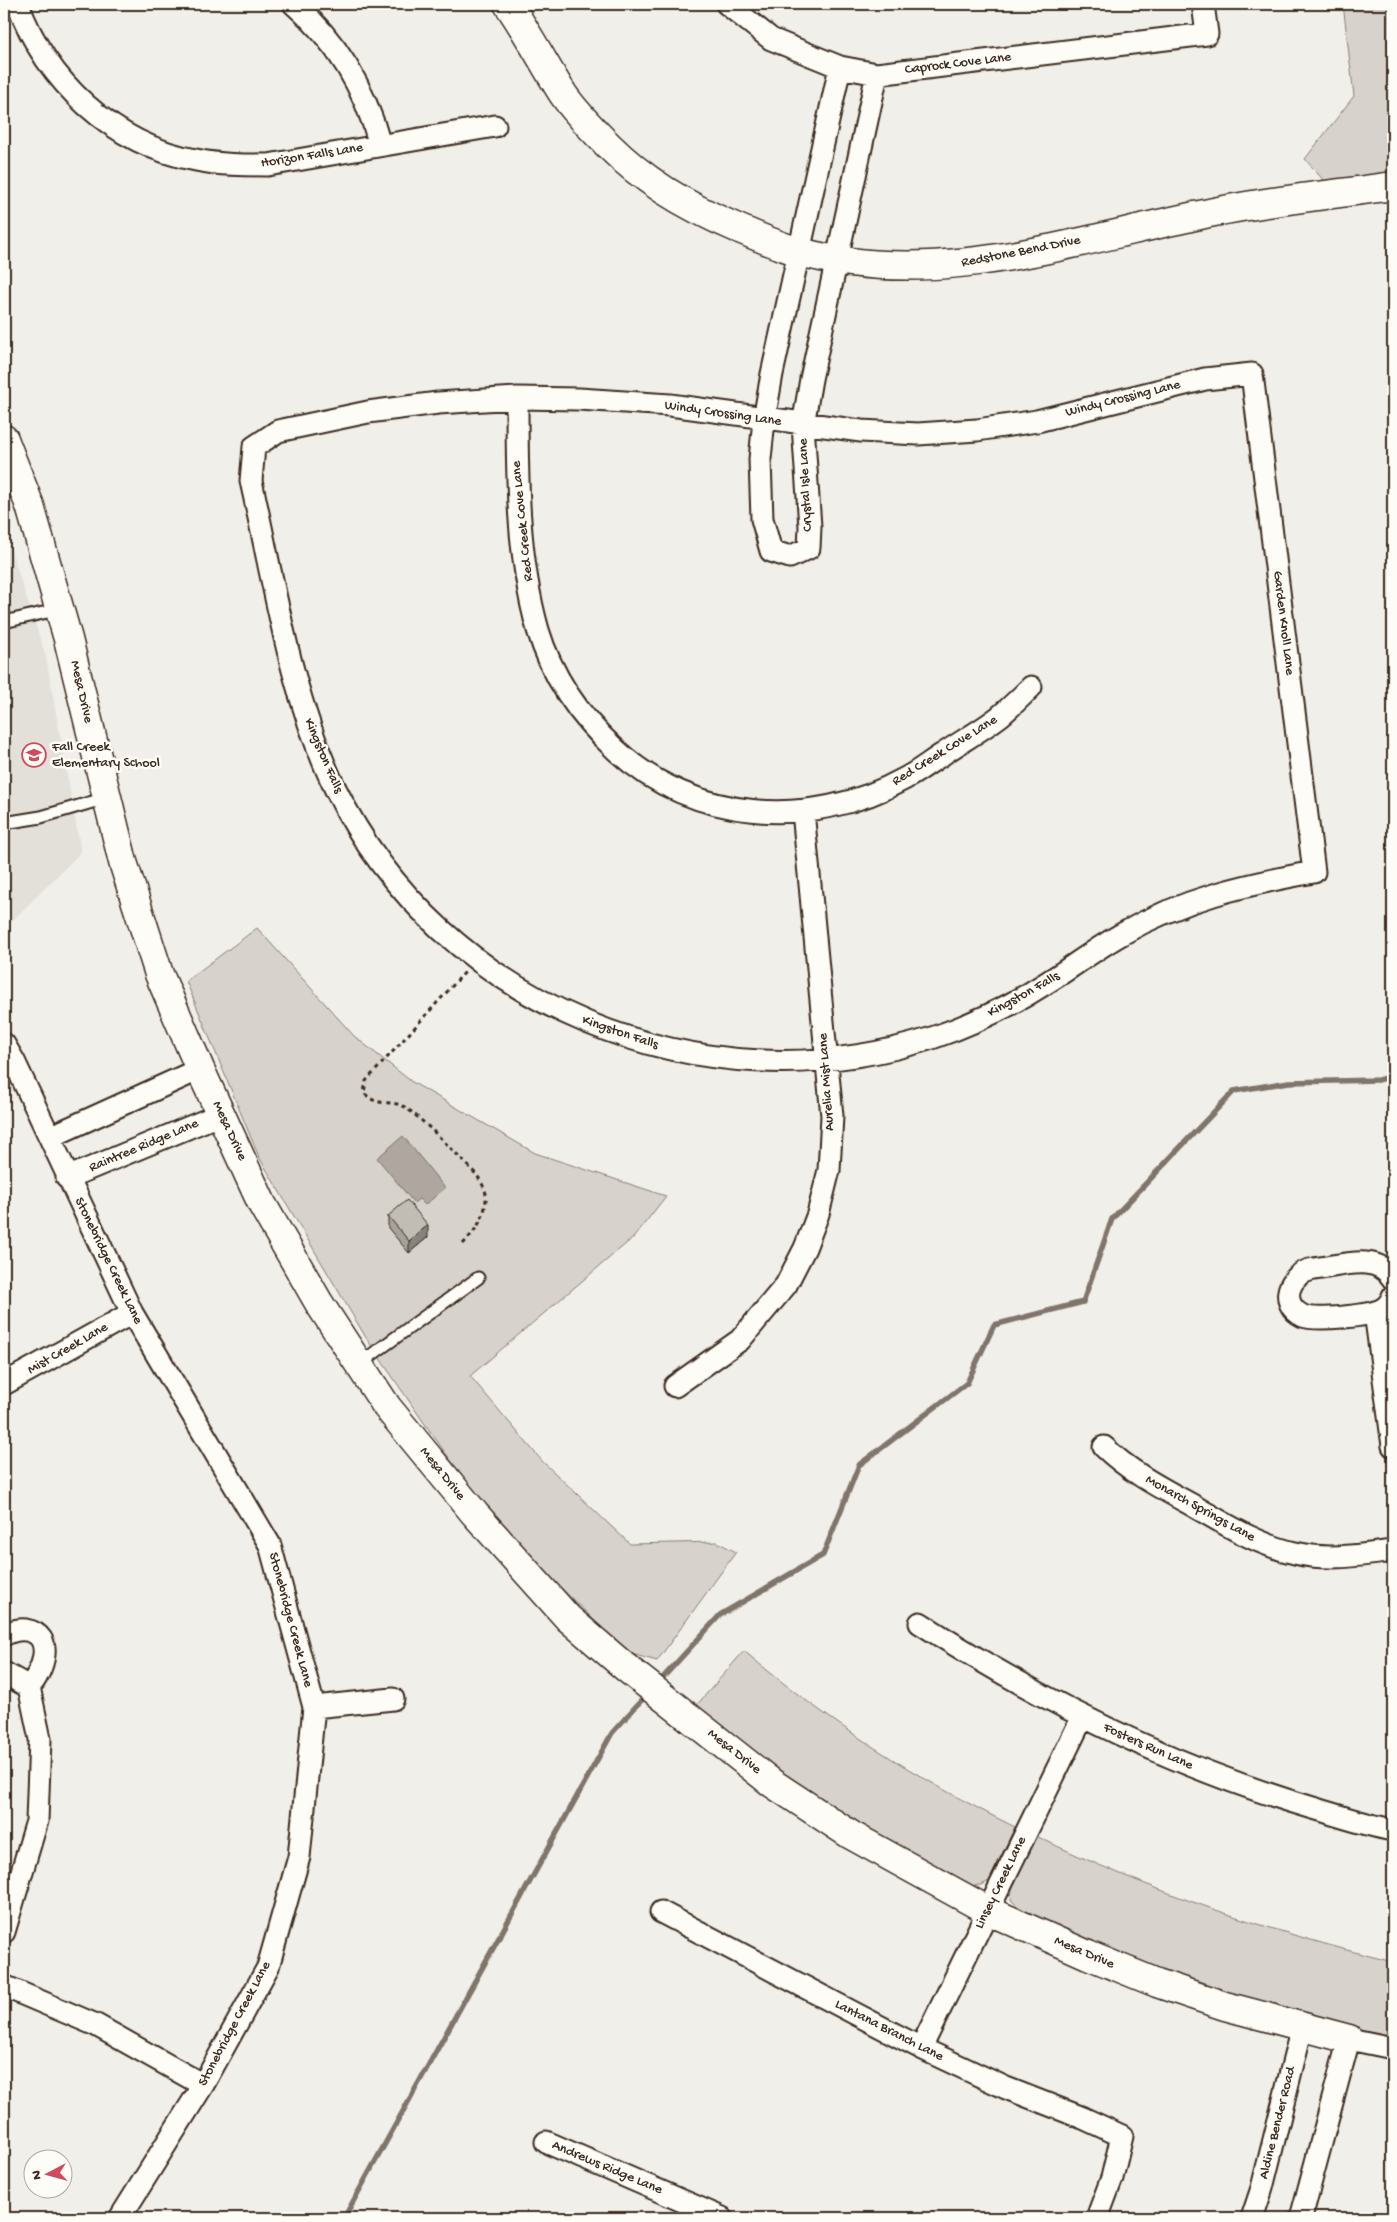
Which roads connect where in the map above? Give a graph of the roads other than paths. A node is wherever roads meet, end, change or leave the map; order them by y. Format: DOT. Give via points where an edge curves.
graph roads {
  1 [pos="18,4"];
  2 [pos="294,4"];
  3 [pos="508,4"];
  4 [pos="728,4"];
  5 [pos="1203,4"];
  6 [pos="840,67"];
  7 [pos="877,74"];
  8 [pos="495,126"];
  9 [pos="380,144"];
  10 [pos="1393,186"];
  11 [pos="800,252"];
  12 [pos="837,260"];
  13 [pos="1252,374"];
  14 [pos="517,398"];
  15 [pos="764,420"];
  16 [pos="803,424"];
  17 [pos="4,439"];
  18 [pos="254,447"];
  19 [pos="60,609"];
  20 [pos="4,622"];
  21 [pos="1031,687"];
  22 [pos="106,798"];
  23 [pos="803,811"];
  24 [pos="4,823"];
  25 [pos="1314,872"];
  26 [pos="4,1044"];
  27 [pos="826,1059"];
  28 [pos="200,1069"];
  29 [pos="221,1114"];
  30 [pos="50,1137"];
  31 [pos="67,1178"];
  32 [pos="478,1278"];
  33 [pos="1393,1279"];
  34 [pos="1393,1296"];
  35 [pos="1375,1312"];
  36 [pos="132,1313"];
  37 [pos="359,1364"];
  38 [pos="4,1384"];
  39 [pos="675,1386"];
  40 [pos="1393,1446"];
  41 [pos="1104,1447"];
  42 [pos="1393,1551"];
  43 [pos="920,1623"];
  44 [pos="4,1635"];
  45 [pos="4,1673"];
  46 [pos="30,1687"];
  47 [pos="393,1699"];
  48 [pos="314,1707"];
  49 [pos="1082,1718"];
  50 [pos="1393,1830"];
  51 [pos="987,1910"];
  52 [pos="661,1912"];
  53 [pos="4,1932"];
  54 [pos="4,1986"];
  55 [pos="1302,2027"];
  56 [pos="1349,2039"];
  57 [pos="921,2048"];
  58 [pos="1393,2048"];
  59 [pos="203,2085"];
  60 [pos="546,2142"];
  61 [pos="120,2218"];
  62 [pos="722,2218"];
  63 [pos="1097,2218"];
  64 [pos="1252,2218"];
  65 [pos="1301,2218"];
  1 -- 9 [label="street, Horizon Falls Lane" via="42,54 67,87 90,110 125,134 161,150 194,160 268,165"];
  2 -- 9 [label="street" via="336,48 371,112"];
  3 -- 11 [label="street, Redstone Bend Drive" via="564,96 610,147 657,185 706,215"];
  4 -- 6 [label="street, Caprock Cove Lane" via="771,39"];
  5 -- 7 [label="street, Caprock Cove Lane" via="1207,34"];
  6 -- 7 [label="street, Caprock Cove Lane"];
  6 -- 11 [label="street, Crystal Isle Lane"];
  7 -- 12 [label="street, Crystal Isle Lane"];
  8 -- 9 [label="street, Horizon Falls Lane"];
  10 -- 12 [label="street, Redstone Bend Drive" via="1212,212 964,264 911,266"];
  11 -- 12 [label="street, Redstone Bend Drive"];
  11 -- 15 [label="street, Crystal Isle Lane"];
  12 -- 16 [label="street, Crystal Isle Lane"];
  13 -- 16 [label="street, Windy Crossing Lane" via="1204,379 1037,421 977,430 899,433"];
  13 -- 25 [label="street, Garden Knoll Lane"];
  14 -- 15 [label="street, Windy Crossing Lane" via="670,405"];
  14 -- 18 [label="street, Windy Crossing Lane" via="368,412 278,431"];
  14 -- 23 [label="street, Red Creek Cove Lane" via="517,473 525,562 538,631 562,686 592,729 636,768 682,794 728,808"];
  15 -- 16 [label="street, Windy Crossing Lane"];
  15 -- 16 [label="street, Crystal Isle Lane" via="760,459 762,519 771,551 790,557 809,548"];
  17 -- 19 [label="street, Mesa Drive" via="30,506"];
  18 -- 27 [label="street, Kingston Falls" via="251,481 296,681 313,739 336,790 374,853 398,884 475,960 521,990 570,1015 623,1036 719,1058 775,1062"];
  19 -- 20 [label="lane"];
  19 -- 22 [label="street, Mesa Drive"];
  21 -- 23 [label="street, Red Creek Cove Lane" via="1000,716 904,779 842,804"];
  22 -- 24 [label="lane" via="42,817"];
  22 -- 28 [label="street, Mesa Drive" via="159,974"];
  23 -- 27 [label="street, Aurelia Mist Lane"];
  25 -- 27 [label="street, Kingston Falls" via="1248,884 1185,903 1122,934 1040,988 991,1014 932,1037 876,1053"];
  26 -- 30 [label="street, Stonebridge Creek Lane"];
  27 -- 39 [label="street, Aurelia Mist Lane" via="832,1116 829,1170 805,1248 786,1284 740,1340"];
  28 -- 29 [label="street, Mesa Drive"];
  28 -- 30 [label="street"];
  29 -- 31 [label="street, Raintree Ridge Lane"];
  29 -- 37 [label="street, Mesa Drive" via="262,1204 319,1303"];
  30 -- 31 [label="street, Stonebridge Creek Lane"];
  31 -- 36 [label="street, Stonebridge Creek Lane"];
  32 -- 37 [label="lane"];
  33 -- 35 [label="street" via="1383,1267 1365,1263 1306,1270 1296,1276 1290,1287 1291,1301 1305,1317"];
  34 -- 35 [label="street" via="1387,1306"];
  35 -- 40 [label="street"];
  36 -- 38 [label="street, Mist Creek Lane"];
  36 -- 48 [label="street, Stonebridge Creek Lane" via="270,1545"];
  37 -- 51 [label="street, Mesa Drive" via="387,1407 475,1514 568,1618 772,1783 851,1835"];
  41 -- 42 [label="street, Monarch Springs Lane" via="1132,1471 1262,1543 1296,1553 1326,1557"];
  43 -- 49 [label="street, Fosters Run Lane" via="990,1667"];
  44 -- 46 [label="street" via="21,1629 40,1636 44,1659"];
  45 -- 46 [label="street"];
  46 -- 53 [label="street" via="40,1740 37,1821"];
  47 -- 48 [label="street"];
  48 -- 59 [label="street, Stonebridge Creek Lane" via="299,1857 268,1967"];
  49 -- 50 [label="street, Fosters Run Lane" via="1206,1773 1258,1792"];
  49 -- 51 [label="street, Linsey Creek Lane"];
  51 -- 55 [label="street, Mesa Drive" via="1157,1983"];
  51 -- 57 [label="street, Linsey Creek Lane"];
  52 -- 57 [label="street, Lantana Branch Lane"];
  54 -- 59 [label="street" via="96,2026"];
  55 -- 56 [label="street, Mesa Drive"];
  55 -- 64 [label="street, Aldine Bender Road"];
  56 -- 58 [label="street, Mesa Drive"];
  56 -- 65 [label="street"];
  57 -- 63 [label="street, Lantana Branch Lane" via="1006,2088 1122,2136 1112,2178"];
  59 -- 61 [label="street, Stonebridge Creek Lane"];
  60 -- 62 [label="street, Andrews Ridge Lane"];
}
